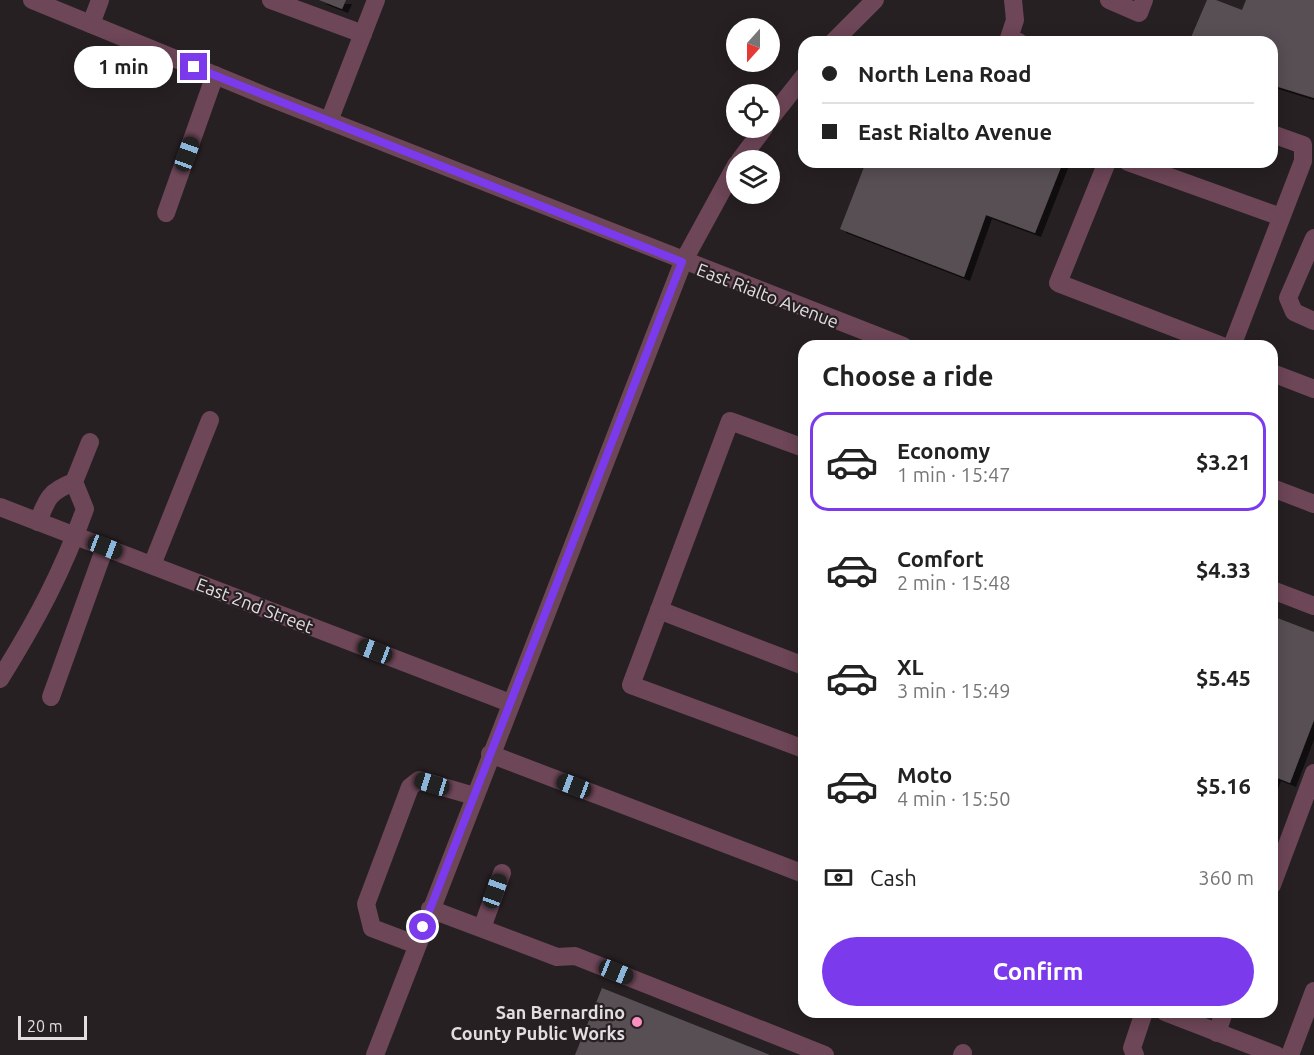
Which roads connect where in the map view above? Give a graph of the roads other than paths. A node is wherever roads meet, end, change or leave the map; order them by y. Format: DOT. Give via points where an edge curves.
graph roads {
  1 [pos="32,0"];
  2 [pos="100,0"];
  3 [pos="271,0"];
  4 [pos="376,0"];
  5 [pos="875,0"];
  6 [pos="1013,0"];
  7 [pos="1109,0"];
  8 [pos="1144,0"];
  9 [pos="91,24"];
  10 [pos="363,34"];
  11 [pos="839,36"];
  12 [pos="1010,36"];
  13 [pos="215,75"];
  14 [pos="798,84"];
  15 [pos="780,106"];
  16 [pos="329,121"];
  17 [pos="1278,136"];
  18 [pos="1105,168"];
  19 [pos="1145,168"];
  20 [pos="726,180"];
  21 [pos="166,213"];
  22 [pos="1281,217"];
  23 [pos="1314,238"];
  24 [pos="682,262"];
  25 [pos="1314,321"];
  26 [pos="887,340"];
  27 [pos="1206,340"];
  28 [pos="1234,340"];
  29 [pos="1278,375"];
  30 [pos="1314,389"];
  31 [pos="210,420"];
  32 [pos="90,442"];
  33 [pos="798,446"];
  34 [pos="74,482"];
  35 [pos="1278,490"];
  36 [pos="1314,504"];
  37 [pos="0,507"];
  38 [pos="38,522"];
  39 [pos="75,536"];
  40 [pos="105,547"];
  41 [pos="152,565"];
  42 [pos="1278,592"];
  43 [pos="1314,606"];
  44 [pos="659,610"];
  45 [pos="798,664"];
  46 [pos="0,679"];
  47 [pos="51,697"];
  48 [pos="510,703"];
  49 [pos="798,748"];
  50 [pos="490,754"];
  51 [pos="1314,773"];
  52 [pos="474,796"];
  53 [pos="1278,869"];
  54 [pos="798,872"];
  55 [pos="502,873"];
  56 [pos="430,909"];
  57 [pos="482,928"];
  58 [pos="417,945"];
  59 [pos="1314,992"];
  60 [pos="1142,1018"];
  61 [pos="1181,1018"];
  62 [pos="1222,1018"];
  63 [pos="1217,1032"];
  64 [pos="375,1055"];
  65 [pos="824,1055"];
  66 [pos="1135,1055"];
  67 [pos="1276,1055"];
  68 [pos="1290,1055"];
  1 -- 9 [label="street, East Rialto Avenue"];
  2 -- 9 [label="street"];
  3 -- 10 [label="street"];
  4 -- 10 [label="street"];
  5 -- 11 [label="street"];
  6 -- 12 [label="street" via="1015,20"];
  7 -- 8 [label="street" via="1139,13"];
  9 -- 13 [label="street, East Rialto Avenue"];
  10 -- 16 [label="street"];
  13 -- 16 [label="street, East Rialto Avenue"];
  13 -- 21 [label="street"];
  14 -- 15 [label="street"];
  16 -- 24 [label="street, East Rialto Avenue"];
  17 -- 22 [label="street" via="1303,145 1303,161"];
  18 -- 27 [label="street" via="1058,283"];
  19 -- 22 [label="street"];
  20 -- 24 [label="street"];
  22 -- 28 [label="street"];
  23 -- 25 [label="street" via="1288,298 1294,312"];
  24 -- 26 [label="street, East Rialto Avenue"];
  24 -- 48 [label="street"];
  29 -- 30 [label="street"];
  31 -- 41 [label="street"];
  32 -- 34 [label="street"];
  33 -- 44 [label="street" via="730,421"];
  34 -- 38 [label="street" via="56,489 46,501"];
  34 -- 39 [label="street" via="85,508"];
  35 -- 36 [label="street"];
  37 -- 38 [label="street, East 2nd Street"];
  38 -- 39 [label="street, East 2nd Street"];
  39 -- 40 [label="street, East 2nd Street"];
  39 -- 46 [label="street" via="47,602"];
  40 -- 41 [label="street, East 2nd Street"];
  40 -- 47 [label="street"];
  41 -- 48 [label="street, East 2nd Street"];
  42 -- 43 [label="street"];
  44 -- 45 [label="street"];
  44 -- 49 [label="street" via="631,685"];
  48 -- 50 [label="street"];
  50 -- 52 [label="street"];
  50 -- 54 [label="street"];
  51 -- 53 [label="street"];
  52 -- 56 [label="street"];
  52 -- 58 [label="street" via="419,780 410,787 366,904 372,928"];
  55 -- 57 [label="street"];
  56 -- 57 [label="street"];
  56 -- 58 [label="street"];
  57 -- 65 [label="street" via="557,957 575,956"];
  58 -- 64 [label="street"];
  59 -- 68 [label="street"];
  60 -- 66 [label="street" via="1131,1048"];
  61 -- 63 [label="street"];
  62 -- 63 [label="street"];
  63 -- 67 [label="street"];
}
